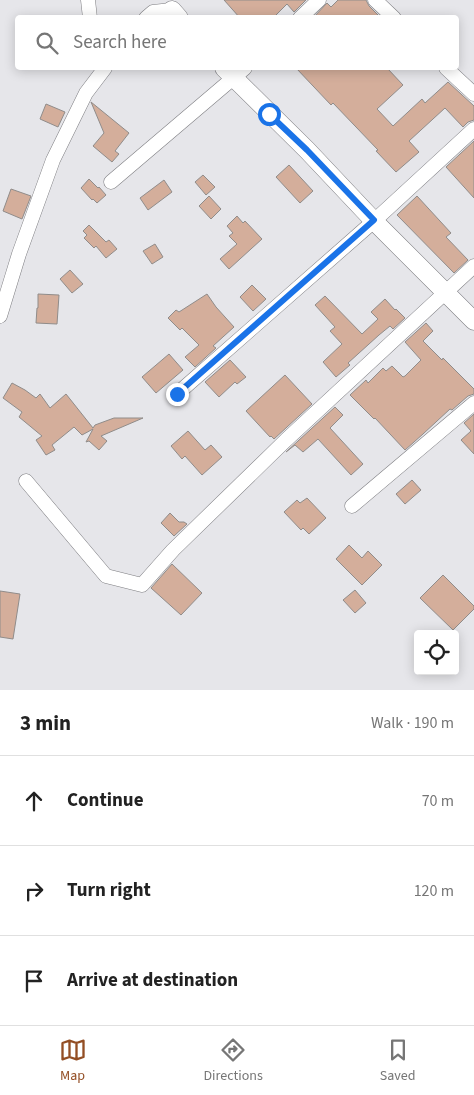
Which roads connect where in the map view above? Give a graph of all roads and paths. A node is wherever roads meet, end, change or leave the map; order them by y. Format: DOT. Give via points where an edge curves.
graph roads {
  1 [pos="88,0"];
  2 [pos="319,0"];
  3 [pos="375,0"];
  4 [pos="168,9"];
  5 [pos="90,15"];
  6 [pos="150,15"];
  7 [pos="303,15"];
  8 [pos="391,15"];
  9 [pos="103,70"];
  10 [pos="448,70"];
  11 [pos="234,71"];
  12 [pos="474,94"];
  13 [pos="474,129"];
  14 [pos="111,182"];
  15 [pos="374,220"];
  16 [pos="474,266"];
  17 [pos="446,293"];
  18 [pos="0,316"];
  19 [pos="474,321"];
  20 [pos="177,394"];
  21 [pos="474,403"];
  22 [pos="26,481"];
  23 [pos="352,506"];
  1 -- 5 [label="street"];
  2 -- 7 [label="street"];
  3 -- 8 [label="street"];
  4 -- 6 [label="street"];
  9 -- 18 [label="street" via="86,93 53,160"];
  10 -- 12 [label="street"];
  11 -- 14 [label="street"];
  11 -- 15 [label="street"];
  13 -- 15 [label="street"];
  15 -- 17 [label="street"];
  15 -- 20 [label="street"];
  16 -- 17 [label="street"];
  17 -- 19 [label="street"];
  17 -- 22 [label="street" via="286,440 172,550 142,585 106,576"];
  21 -- 23 [label="street"];
}
